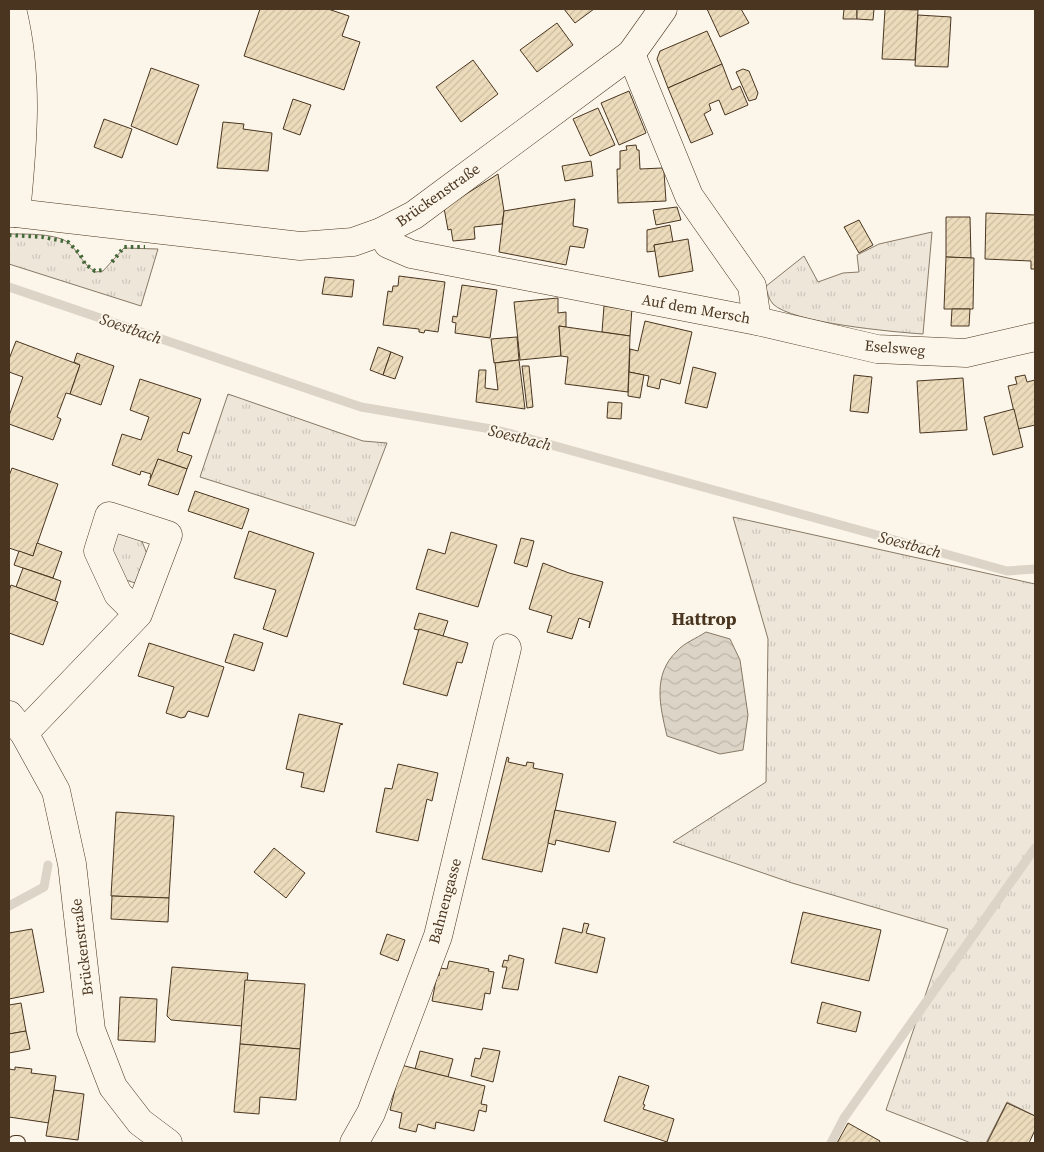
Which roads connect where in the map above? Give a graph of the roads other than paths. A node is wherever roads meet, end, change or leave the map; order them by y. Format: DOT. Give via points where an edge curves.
graph roads {
  1 [pos="12,9"];
  2 [pos="663,9"];
  3 [pos="631,54"];
  4 [pos="12,213"];
  5 [pos="381,232"];
  6 [pos="756,321"];
  7 [pos="1035,337"];
  8 [pos="138,614"];
  9 [pos="507,648"];
  10 [pos="16,724"];
  11 [pos="167,1143"];
  12 [pos="354,1143"];
  1 -- 4 [label="street" via="24,79 24,133"];
  2 -- 3 [label="street, Brückenstraße"];
  3 -- 5 [label="street, Brückenstraße" via="414,215"];
  3 -- 6 [label="street, Auf dem Mersch" via="689,196 752,286"];
  4 -- 5 [label="street, Brückenstraße" via="300,246 353,242"];
  5 -- 6 [label="street, Auf dem Mersch" via="388,244 411,254"];
  6 -- 7 [label="street, Eselsweg" via="877,349 966,353"];
  8 -- 10 [label="street, Brückenstraße"];
  9 -- 12 [label="street, Bahnengasse" via="438,936 371,1113"];
  10 -- 11 [label="street, Brückenstraße" via="56,791 72,864 92,1030 113,1088 140,1122"];
}
